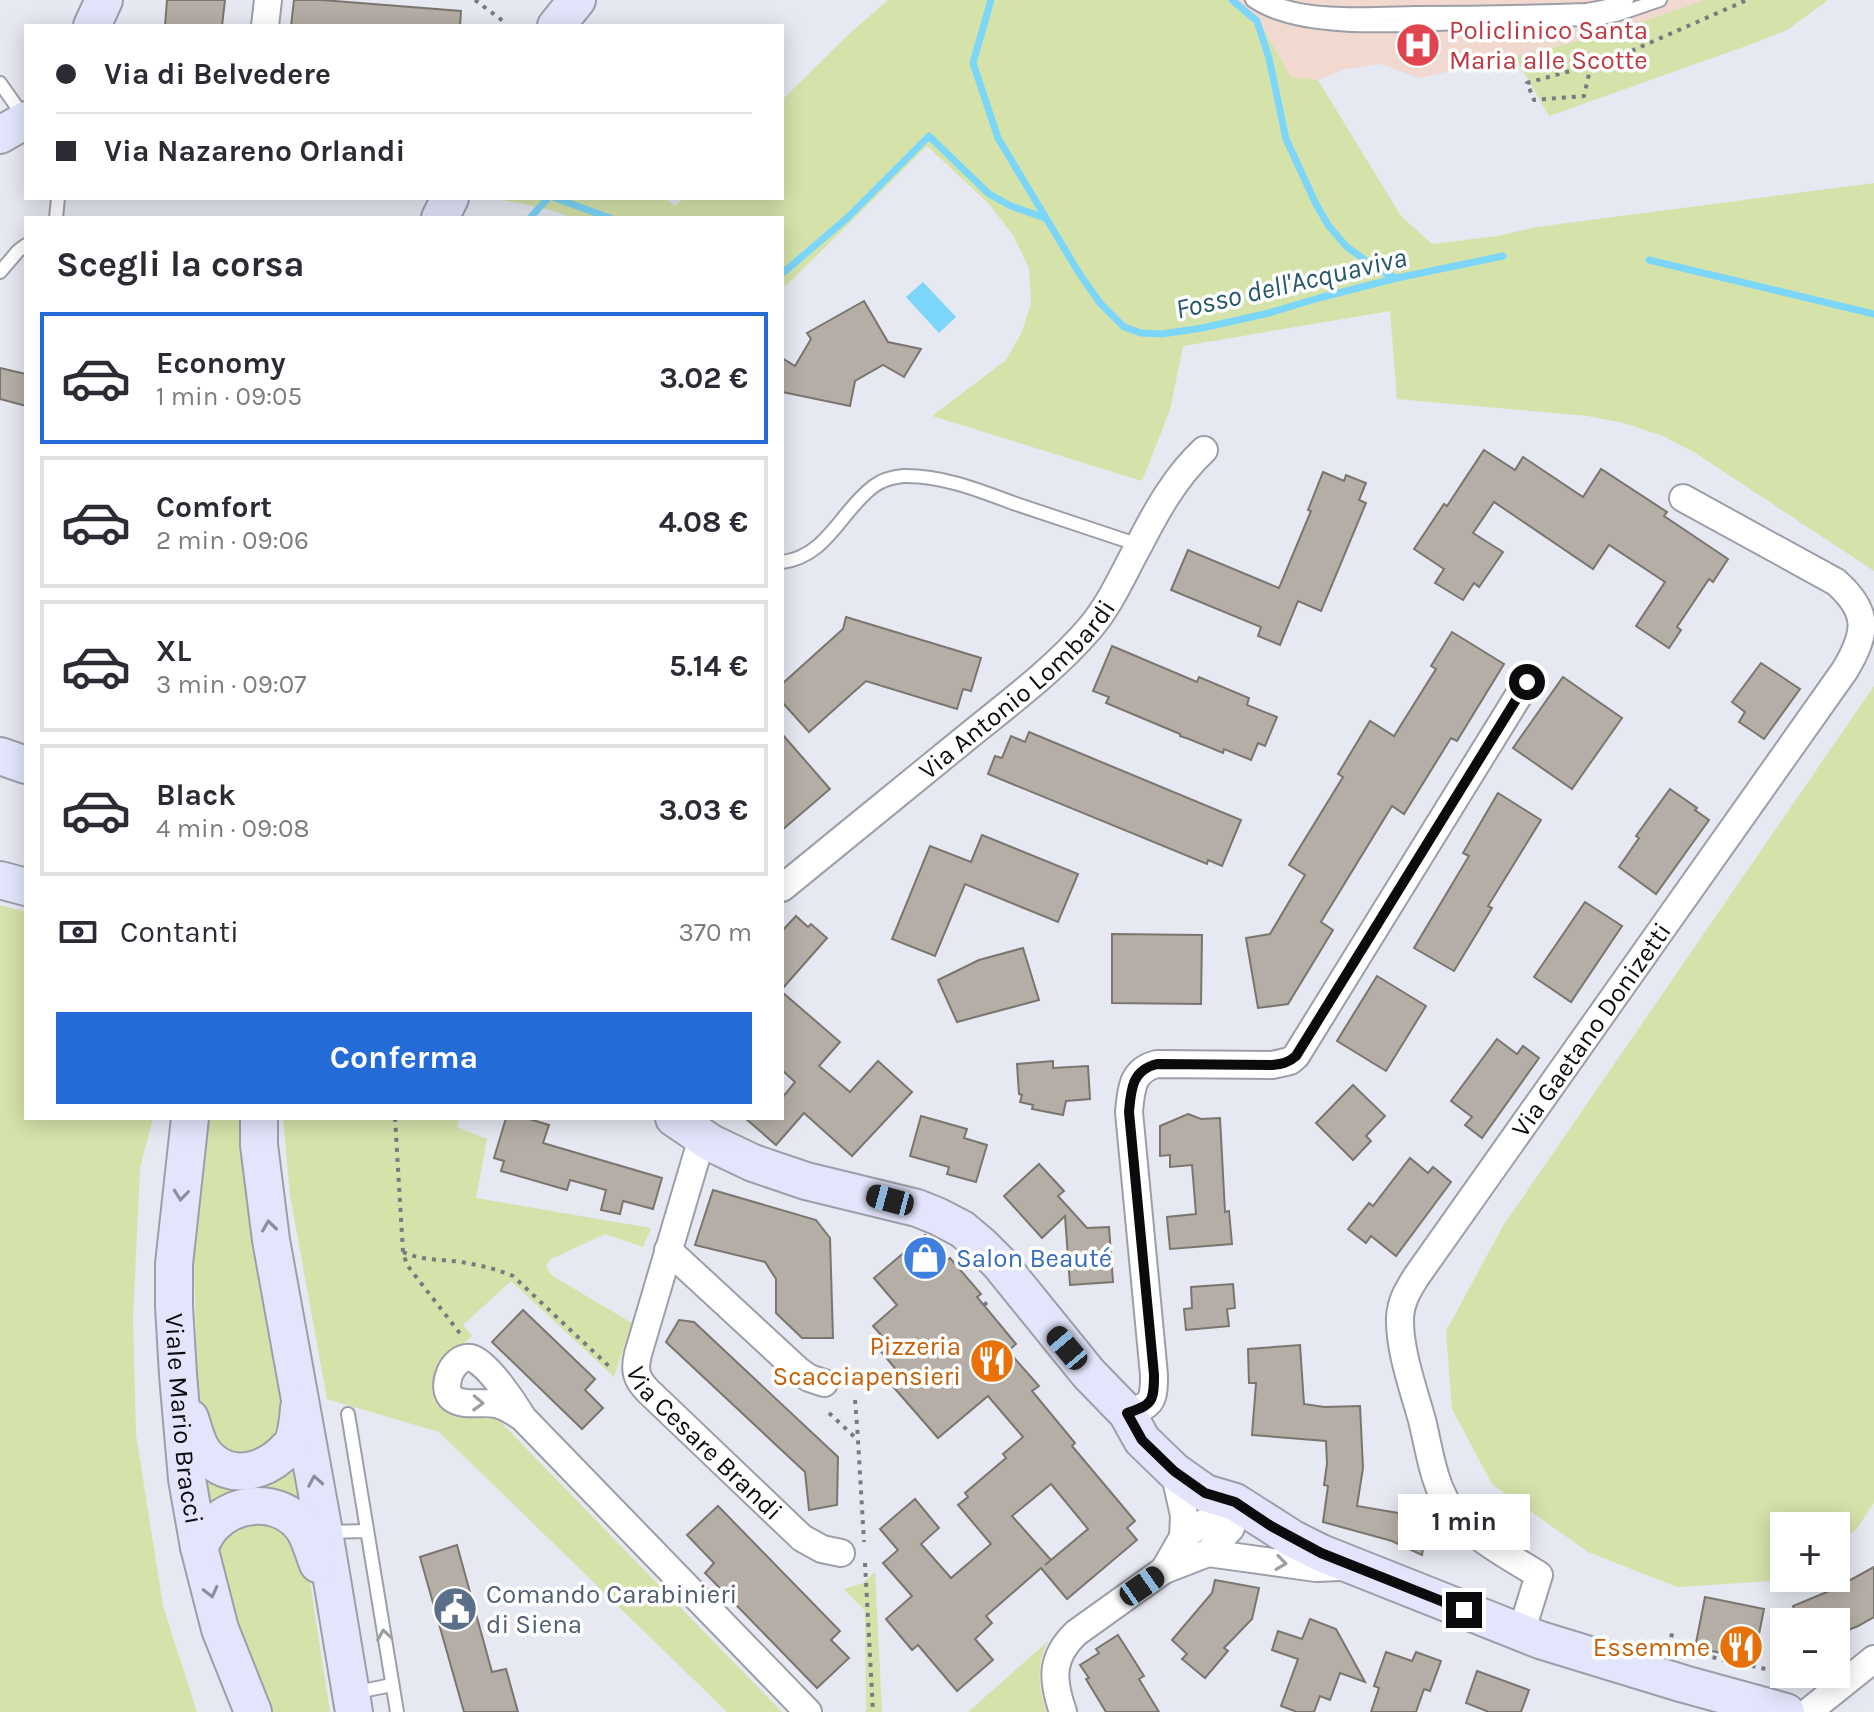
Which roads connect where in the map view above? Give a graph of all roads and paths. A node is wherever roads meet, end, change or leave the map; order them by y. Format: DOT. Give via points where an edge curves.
graph roads {
  1 [pos="104,0"];
  2 [pos="268,0"];
  3 [pos="475,0"];
  4 [pos="577,0"];
  5 [pos="1252,0"];
  6 [pos="1268,0"];
  7 [pos="1627,0"];
  8 [pos="1660,0"];
  9 [pos="1747,0"];
  10 [pos="93,24"];
  11 [pos="265,24"];
  12 [pos="507,24"];
  13 [pos="558,24"];
  14 [pos="1591,65"];
  15 [pos="0,83"];
  16 [pos="24,117"];
  17 [pos="24,121"];
  18 [pos="0,135"];
  19 [pos="24,246"];
  20 [pos="0,272"];
  21 [pos="1204,450"];
  22 [pos="1683,498"];
  23 [pos="1139,545"];
  24 [pos="784,562"];
  25 [pos="1527,682"];
  26 [pos="0,756"];
  27 [pos="24,764"];
  28 [pos="0,880"];
  29 [pos="24,886"];
  30 [pos="784,886"];
  31 [pos="190,1120"];
  32 [pos="259,1120"];
  33 [pos="395,1120"];
  34 [pos="688,1128"];
  35 [pos="668,1250"];
  36 [pos="403,1252"];
  37 [pos="174,1306"];
  38 [pos="466,1341"];
  39 [pos="611,1368"];
  40 [pos="824,1383"];
  41 [pos="855,1400"];
  42 [pos="300,1402"];
  43 [pos="829,1413"];
  44 [pos="1127,1413"];
  45 [pos="348,1414"];
  46 [pos="523,1418"];
  47 [pos="858,1440"];
  48 [pos="1174,1471"];
  49 [pos="1235,1502"];
  50 [pos="367,1531"];
  51 [pos="324,1532"];
  52 [pos="1183,1537"];
  53 [pos="199,1547"];
  54 [pos="841,1553"];
  55 [pos="1208,1553"];
  56 [pos="1354,1566"];
  57 [pos="1164,1570"];
  58 [pos="337,1614"];
  59 [pos="1673,1629"];
  60 [pos="1521,1633"];
  61 [pos="1673,1648"];
  62 [pos="1685,1651"];
  63 [pos="1874,1659"];
  64 [pos="1770,1670"];
  65 [pos="392,1685"];
  66 [pos="352,1703"];
  67 [pos="253,1712"];
  68 [pos="397,1712"];
  69 [pos="808,1712"];
  70 [pos="873,1712"];
  71 [pos="1063,1712"];
  72 [pos="1786,1712"];
  73 [pos="1808,1712"];
  1 -- 10 [label="main road"];
  2 -- 11 [label="street"];
  3 -- 12 [label="path"];
  4 -- 13 [label="main road"];
  5 -- 8 [label="lane" via="1288,16 1371,25 1602,18"];
  6 -- 7 [label="lane" via="1297,9 1379,14 1587,10"];
  9 -- 14 [label="path"];
  14 -- 14 [label="path" via="1527,83 1534,100 1584,96"];
  15 -- 16 [label="lane"];
  17 -- 18 [label="main road"];
  19 -- 20 [label="lane"];
  21 -- 23 [label="street, Via Antonio Lombardi" via="1169,491"];
  22 -- 60 [label="street, Via Gaetano Donizetti" via="1836,582 1853,598 1862,629 1845,670 1406,1293 1401,1331 1408,1367 1447,1502 1467,1526 1539,1575"];
  23 -- 24 [label="lane" via="972,488 901,476 865,494 818,548"];
  23 -- 30 [label="street, Via Antonio Lombardi" via="1101,615 1061,658"];
  25 -- 44 [label="street" via="1296,1056 1272,1065 1157,1064 1137,1075 1129,1112 1154,1393 1149,1404"];
  26 -- 27 [label="main road"];
  28 -- 29 [label="main road"];
  31 -- 37 [label="main road, Viale Mario Bracci, one-way"];
  42 -- 32 [label="main road, one-way" via="269,1228"];
  33 -- 36 [label="path"];
  34 -- 35 [label="street, Via Cesare Brandi"];
  34 -- 44 [label="main road" via="736,1156 781,1173 917,1208 962,1229 999,1263"];
  35 -- 40 [label="street" via="799,1371"];
  35 -- 54 [label="street, Via Cesare Brandi" via="638,1354 640,1382 802,1538"];
  36 -- 38 [label="path" via="407,1265"];
  36 -- 39 [label="path" via="513,1276"];
  37 -- 42 [label="main road" via="188,1412 202,1450 213,1462 230,1471 247,1471 275,1460 290,1446"];
  37 -- 53 [label="main road, Viale Mario Bracci" via="187,1479"];
  41 -- 47 [label="path"];
  51 -- 42 [label="main road, one-way"];
  43 -- 47 [label="path"];
  44 -- 48 [label="main road" via="1142,1440"];
  44 -- 49 [label="main road" via="1172,1438 1218,1479"];
  45 -- 50 [label="lane"];
  46 -- 69 [label="street"];
  47 -- 70 [label="path"];
  48 -- 49 [label="main road" via="1205,1493"];
  48 -- 52 [label="street"];
  49 -- 52 [label="street"];
  49 -- 55 [label="street" via="1231,1528"];
  49 -- 56 [label="main road" via="1308,1547"];
  50 -- 51 [label="lane"];
  65 -- 50 [label="lane, one-way"];
  51 -- 58 [label="main road"];
  52 -- 57 [label="street"];
  53 -- 58 [label="main road" via="224,1516 251,1506 278,1509 307,1535"];
  53 -- 67 [label="main road, Viale Mario Bracci, one-way" via="220,1629"];
  55 -- 56 [label="street, one-way" via="1316,1568"];
  55 -- 57 [label="street"];
  56 -- 60 [label="main road"];
  57 -- 71 [label="street" via="1064,1646 1054,1678"];
  58 -- 66 [label="main road"];
  59 -- 61 [label="path" via="1667,1646"];
  60 -- 72 [label="main road"];
  62 -- 64 [label="path"];
  63 -- 73 [label="street"];
  65 -- 66 [label="lane"];
  65 -- 68 [label="lane"];
}
